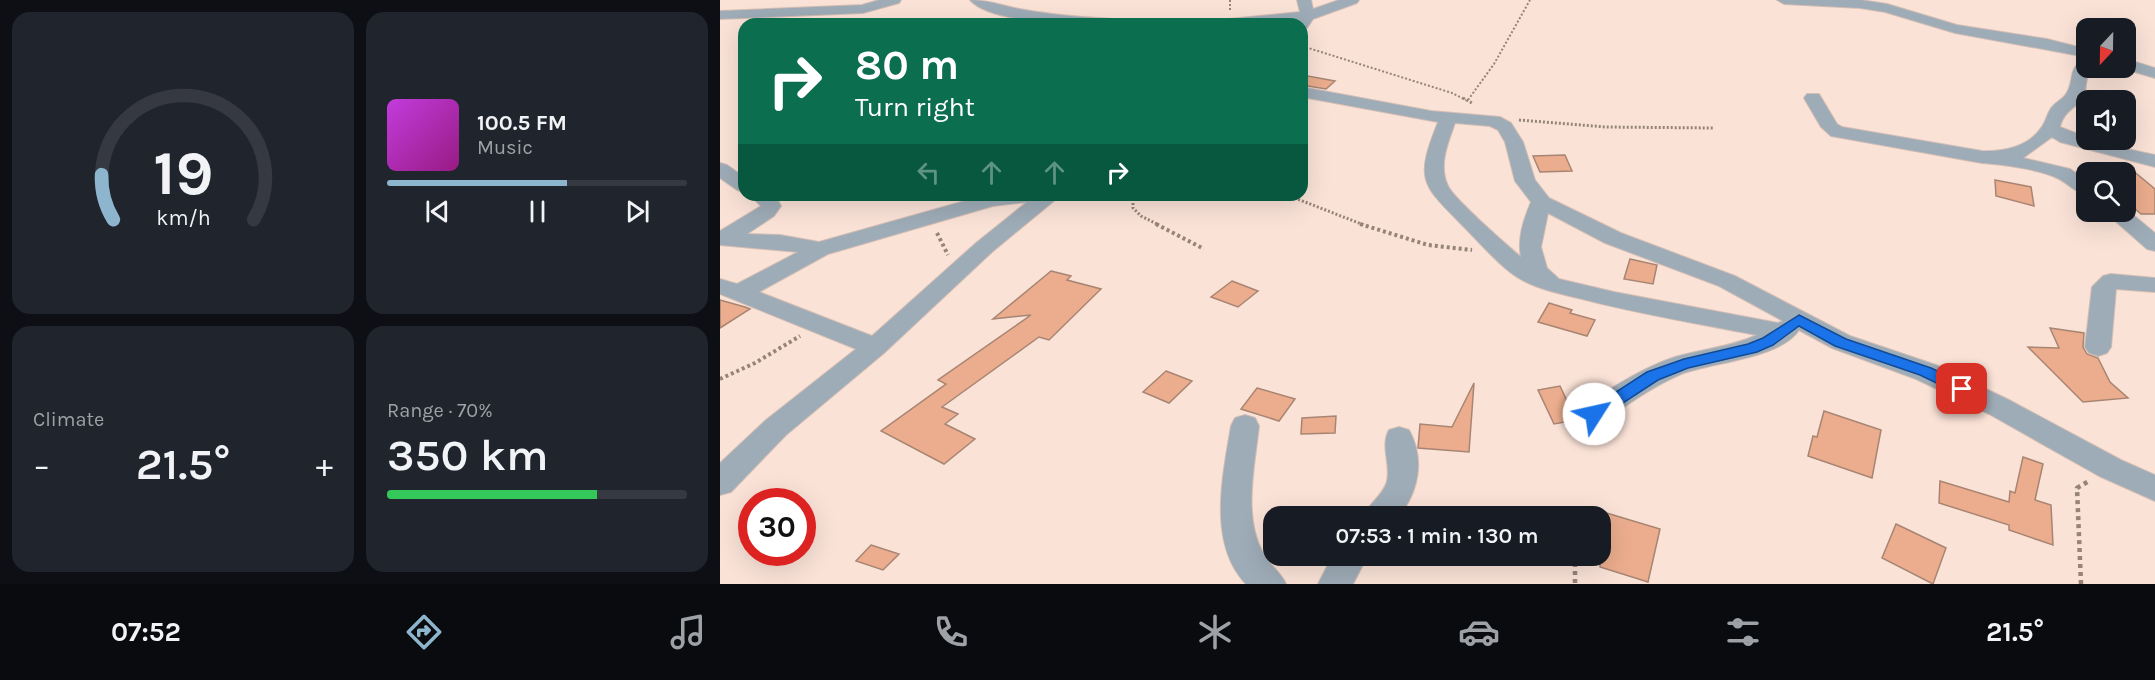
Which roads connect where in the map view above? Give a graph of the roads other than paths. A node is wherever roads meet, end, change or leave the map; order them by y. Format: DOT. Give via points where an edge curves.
graph roads {
  1 [pos="894,0"];
  2 [pos="977,0"];
  3 [pos="1029,0"];
  4 [pos="1304,0"];
  5 [pos="1352,0"];
  6 [pos="1784,0"];
  7 [pos="1019,13"];
  8 [pos="720,15"];
  9 [pos="1009,18"];
  10 [pos="1064,18"];
  11 [pos="1305,18"];
  12 [pos="1308,20"];
  13 [pos="2076,51"];
  14 [pos="2136,67"];
  15 [pos="2155,73"];
  16 [pos="2078,78"];
  17 [pos="1308,93"];
  18 [pos="1813,98"];
  19 [pos="1448,118"];
  20 [pos="2051,129"];
  21 [pos="2003,159"];
  22 [pos="2155,161"];
  23 [pos="722,170"];
  24 [pos="738,170"];
  25 [pos="738,182"];
  26 [pos="2076,182"];
  27 [pos="769,201"];
  28 [pos="987,201"];
  29 [pos="1044,201"];
  30 [pos="1542,202"];
  31 [pos="2128,222"];
  32 [pos="722,240"];
  33 [pos="2155,244"];
  34 [pos="820,249"];
  35 [pos="1551,284"];
  36 [pos="2155,285"];
  37 [pos="729,290"];
  38 [pos="1791,326"];
  39 [pos="875,347"];
  40 [pos="2098,347"];
  41 [pos="1594,414"];
  42 [pos="1245,426"];
  43 [pos="1399,438"];
  44 [pos="720,483"];
  45 [pos="2155,489"];
  46 [pos="1388,506"];
  47 [pos="1345,566"];
  48 [pos="1269,584"];
  49 [pos="1335,584"];
  1 -- 8 [label="street" via="863,9"];
  2 -- 7 [label="street" via="988,7"];
  3 -- 7 [label="street"];
  4 -- 11 [label="street"];
  5 -- 12 [label="street"];
  6 -- 13 [label="street" via="1887,8 1955,29"];
  7 -- 9 [label="street"];
  7 -- 10 [label="street"];
  14 -- 15 [label="street"];
  16 -- 20 [label="street" via="2075,96 2061,106"];
  17 -- 19 [label="street"];
  18 -- 21 [label="street" via="1837,132"];
  19 -- 30 [label="street" via="1493,120 1505,128 1514,142 1525,181"];
  19 -- 35 [label="street" via="1435,153 1438,189 1529,275"];
  20 -- 21 [label="street" via="2022,152"];
  20 -- 22 [label="street" via="2067,138"];
  21 -- 26 [label="street" via="2063,173"];
  23 -- 24 [label="street"];
  23 -- 25 [label="street"];
  27 -- 32 [label="street" via="767,212"];
  28 -- 34 [label="street"];
  29 -- 39 [label="street" via="1002,231"];
  30 -- 35 [label="street" via="1530,247 1536,270"];
  30 -- 38 [label="street" via="1614,238 1727,281"];
  31 -- 33 [label="street"];
  32 -- 34 [label="street" via="780,242"];
  34 -- 37 [label="street"];
  35 -- 38 [label="street" via="1614,300"];
  36 -- 40 [label="street" via="2111,281 2104,287"];
  37 -- 39 [label="street"];
  38 -- 41 [label="street" via="1751,348 1684,364 1653,376"];
  38 -- 45 [label="street" via="1926,372"];
  39 -- 44 [label="street" via="756,444"];
  42 -- 48 [label="street" via="1237,487 1240,541"];
  43 -- 46 [label="street" via="1405,476 1402,488"];
  47 -- 49 [label="street"];
}
